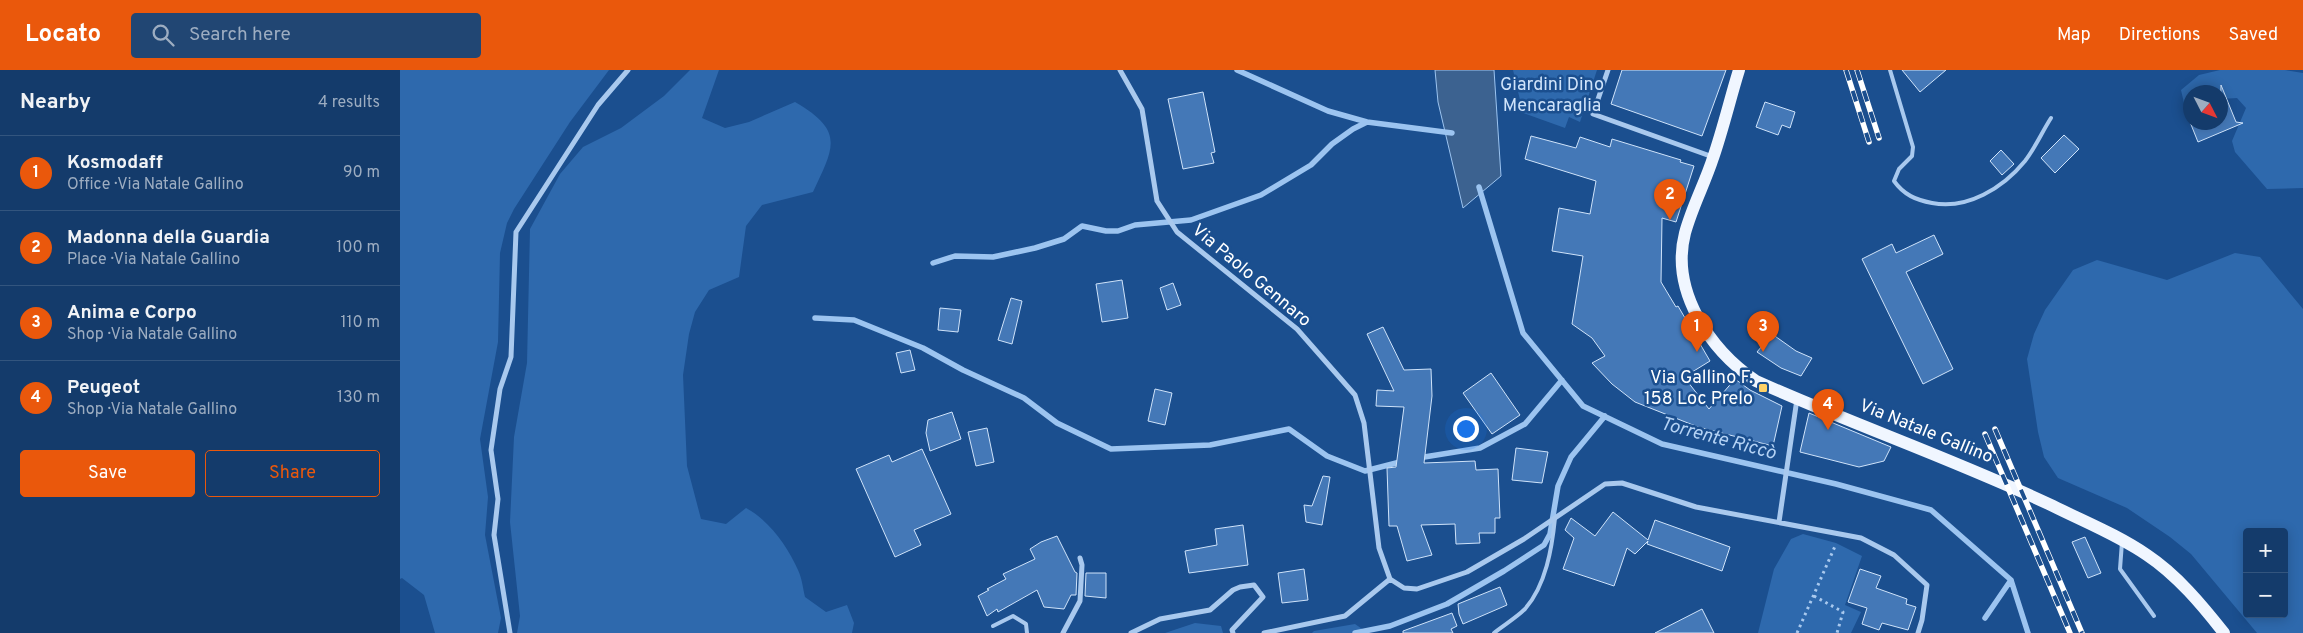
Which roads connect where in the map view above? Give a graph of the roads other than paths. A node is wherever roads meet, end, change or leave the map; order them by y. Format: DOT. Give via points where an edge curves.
graph roads {
  1 [pos="628,70"];
  2 [pos="1120,70"];
  3 [pos="1608,70"];
  4 [pos="1739,70"];
  5 [pos="1890,70"];
  6 [pos="2051,118"];
  7 [pos="1713,157"];
  8 [pos="1797,399"];
  9 [pos="1555,518"];
  10 [pos="1779,522"];
  11 [pos="2122,539"];
  12 [pos="1080,558"];
  13 [pos="1390,579"];
  14 [pos="2154,616"];
  15 [pos="993,626"];
  16 [pos="510,633"];
  17 [pos="1027,633"];
  18 [pos="1063,633"];
  19 [pos="1131,633"];
  20 [pos="1233,633"];
  21 [pos="1264,633"];
  22 [pos="1494,633"];
  23 [pos="1918,633"];
  24 [pos="2224,633"];
  1 -- 16 [label="street" via="598,106 516,232 511,357 500,389 491,450 498,499 494,535"];
  2 -- 13 [label="street, Via Paolo Gennaro" via="1142,109 1157,201 1177,232 1298,330 1355,395 1364,423 1378,548"];
  3 -- 7 [label="street" via="1593,114"];
  4 -- 7 [label="main road, Via Natale Gallino"];
  5 -- 6 [label="lane" via="1913,147 1912,156 1898,169 1894,181 1916,200 1964,204 1995,188 2025,161"];
  7 -- 8 [label="main road, Via Natale Gallino" via="1685,233 1684,281 1702,323 1722,353 1756,381"];
  8 -- 10 [label="street"];
  8 -- 11 [label="main road, Via Natale Gallino" via="1999,481"];
  9 -- 10 [label="street" via="1605,484 1622,483 1696,507"];
  9 -- 13 [label="street" via="1467,572 1417,589 1404,588"];
  9 -- 22 [label="lane" via="1552,548 1535,593 1523,611"];
  10 -- 23 [label="street" via="1861,538 1894,555 1926,585"];
  11 -- 14 [label="lane" via="2120,569"];
  11 -- 24 [label="main road, Via Natale Gallino" via="2170,574"];
  12 -- 18 [label="street" via="1080,601"];
  13 -- 21 [label="street" via="1345,616"];
  15 -- 17 [label="lane" via="1013,616 1026,624"];
  19 -- 20 [label="street" via="1160,620 1210,610 1233,590 1254,585 1263,597 1232,630"];
}
